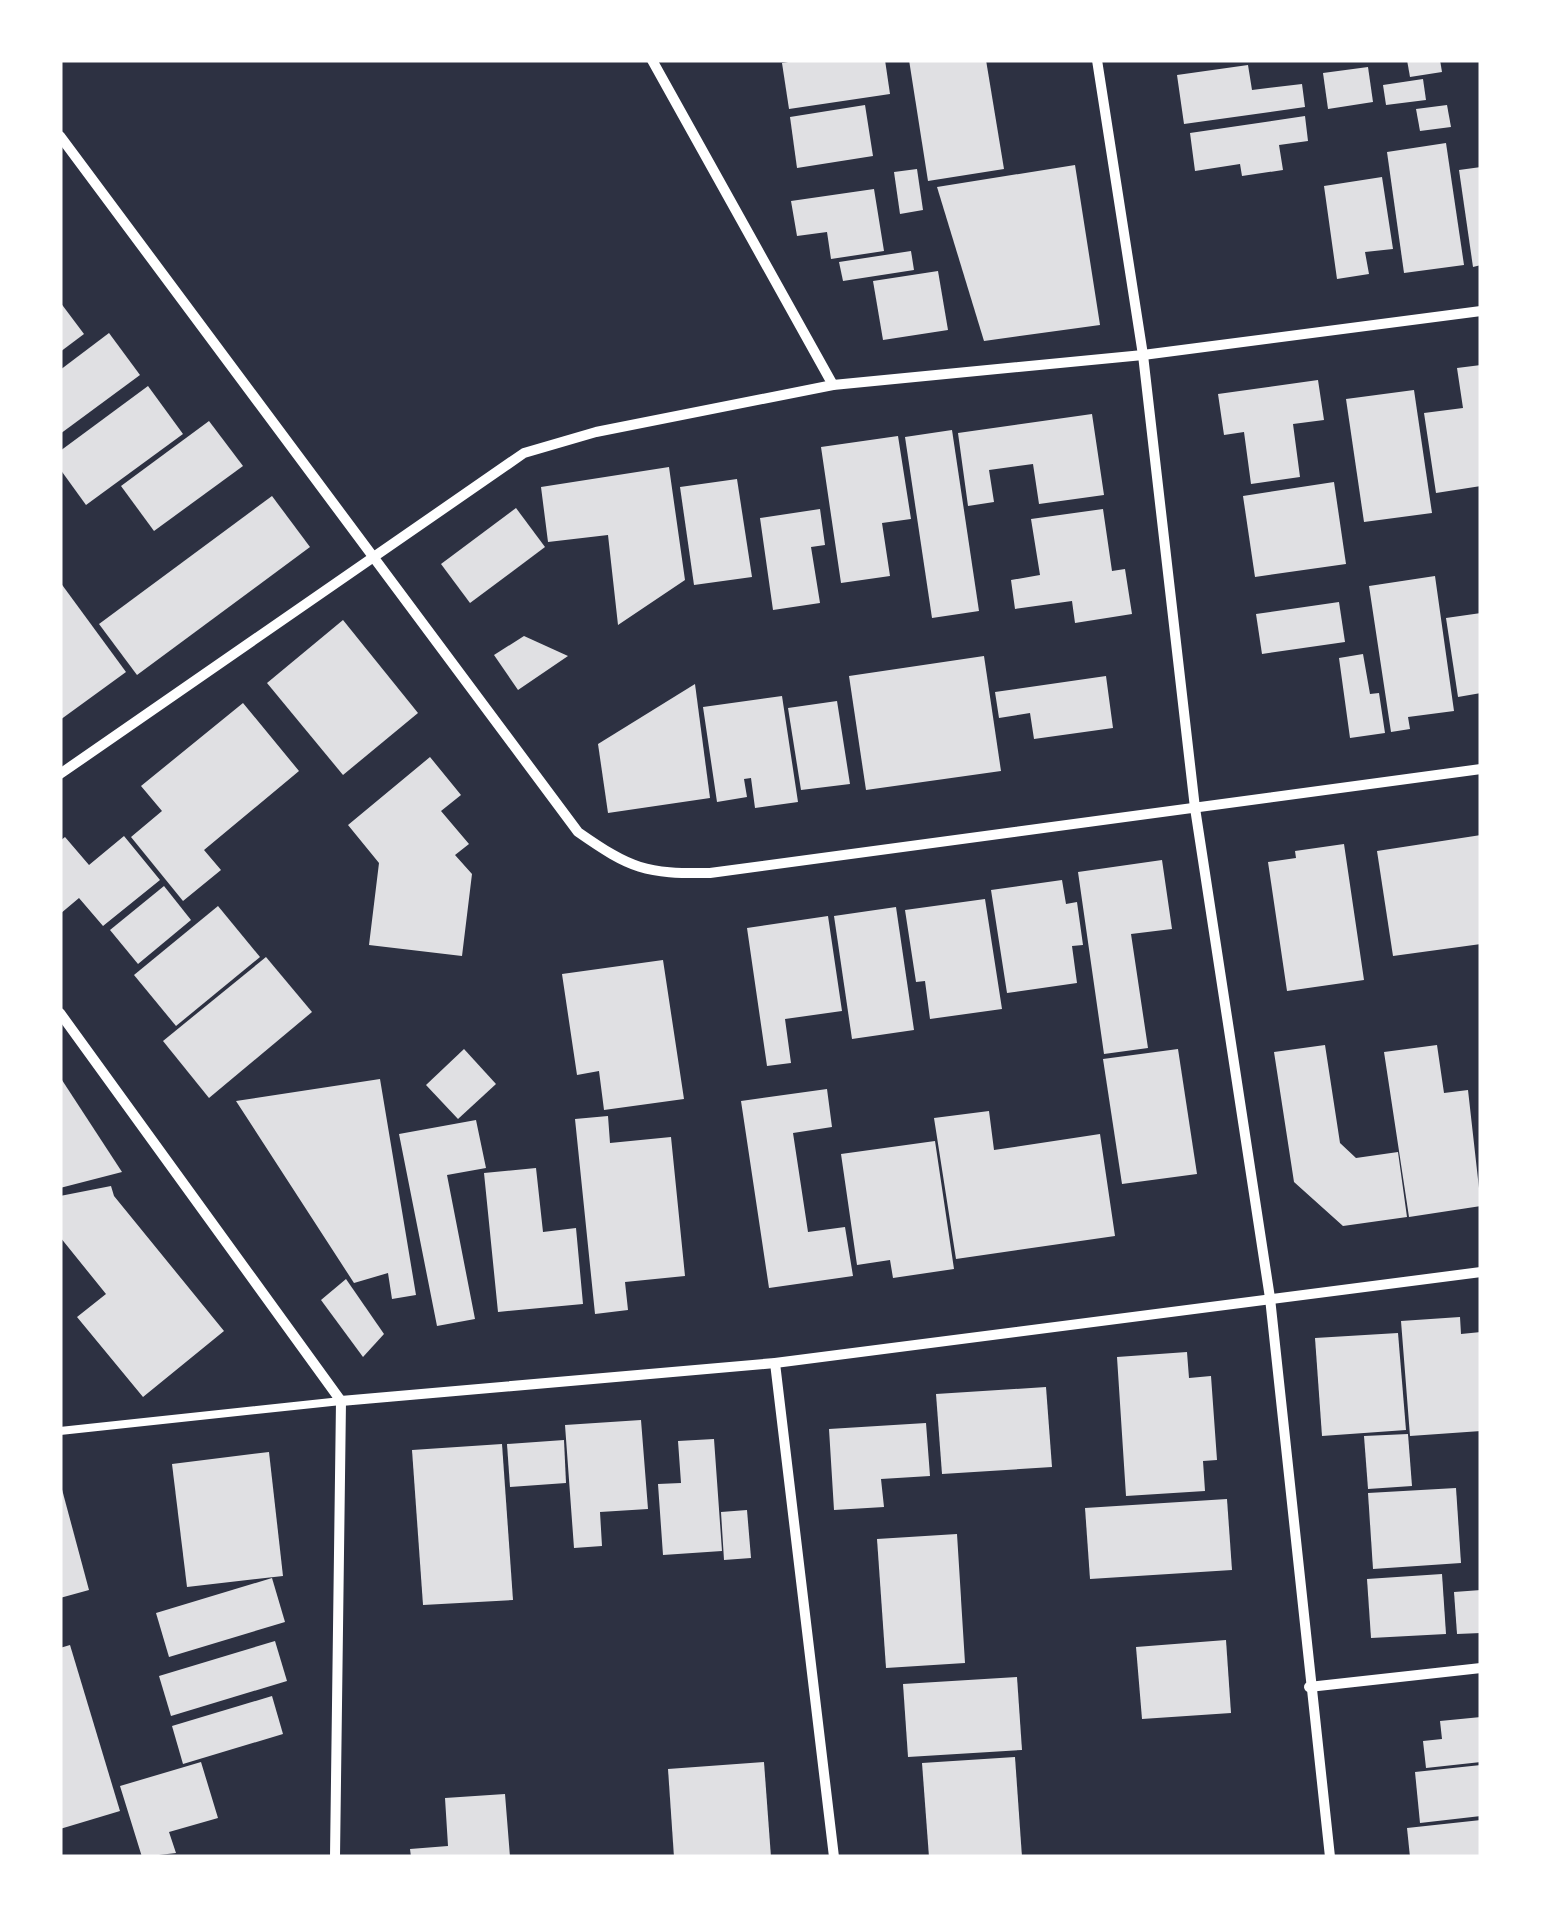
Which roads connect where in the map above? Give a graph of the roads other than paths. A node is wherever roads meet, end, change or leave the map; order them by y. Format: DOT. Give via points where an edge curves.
graph roads {
  1 [pos="652,60"];
  2 [pos="1097,60"];
  3 [pos="60,136"];
  4 [pos="1481,311"];
  5 [pos="1143,355"];
  6 [pos="833,385"];
  7 [pos="371,558"];
  8 [pos="1481,768"];
  9 [pos="60,774"];
  10 [pos="1194,808"];
  11 [pos="60,1013"];
  12 [pos="1481,1272"];
  13 [pos="1270,1298"];
  14 [pos="776,1363"];
  15 [pos="341,1401"];
  16 [pos="60,1432"];
  17 [pos="1481,1668"];
  18 [pos="1309,1687"];
  19 [pos="335,1857"];
  20 [pos="834,1857"];
  21 [pos="1330,1857"];
  1 -- 6 [label="street"];
  2 -- 5 [label="street"];
  3 -- 7 [label="street"];
  4 -- 5 [label="street"];
  5 -- 6 [label="street"];
  5 -- 10 [label="street"];
  6 -- 7 [label="street" via="596,432 524,453"];
  7 -- 9 [label="street"];
  7 -- 10 [label="street" via="578,832 624,864 663,873 710,872"];
  8 -- 10 [label="street"];
  10 -- 13 [label="street"];
  11 -- 15 [label="street"];
  12 -- 13 [label="street"];
  13 -- 14 [label="street"];
  13 -- 18 [label="street"];
  14 -- 15 [label="street"];
  14 -- 20 [label="street"];
  15 -- 16 [label="lane"];
  15 -- 19 [label="street"];
  17 -- 18 [label="street"];
  18 -- 21 [label="street"];
}
